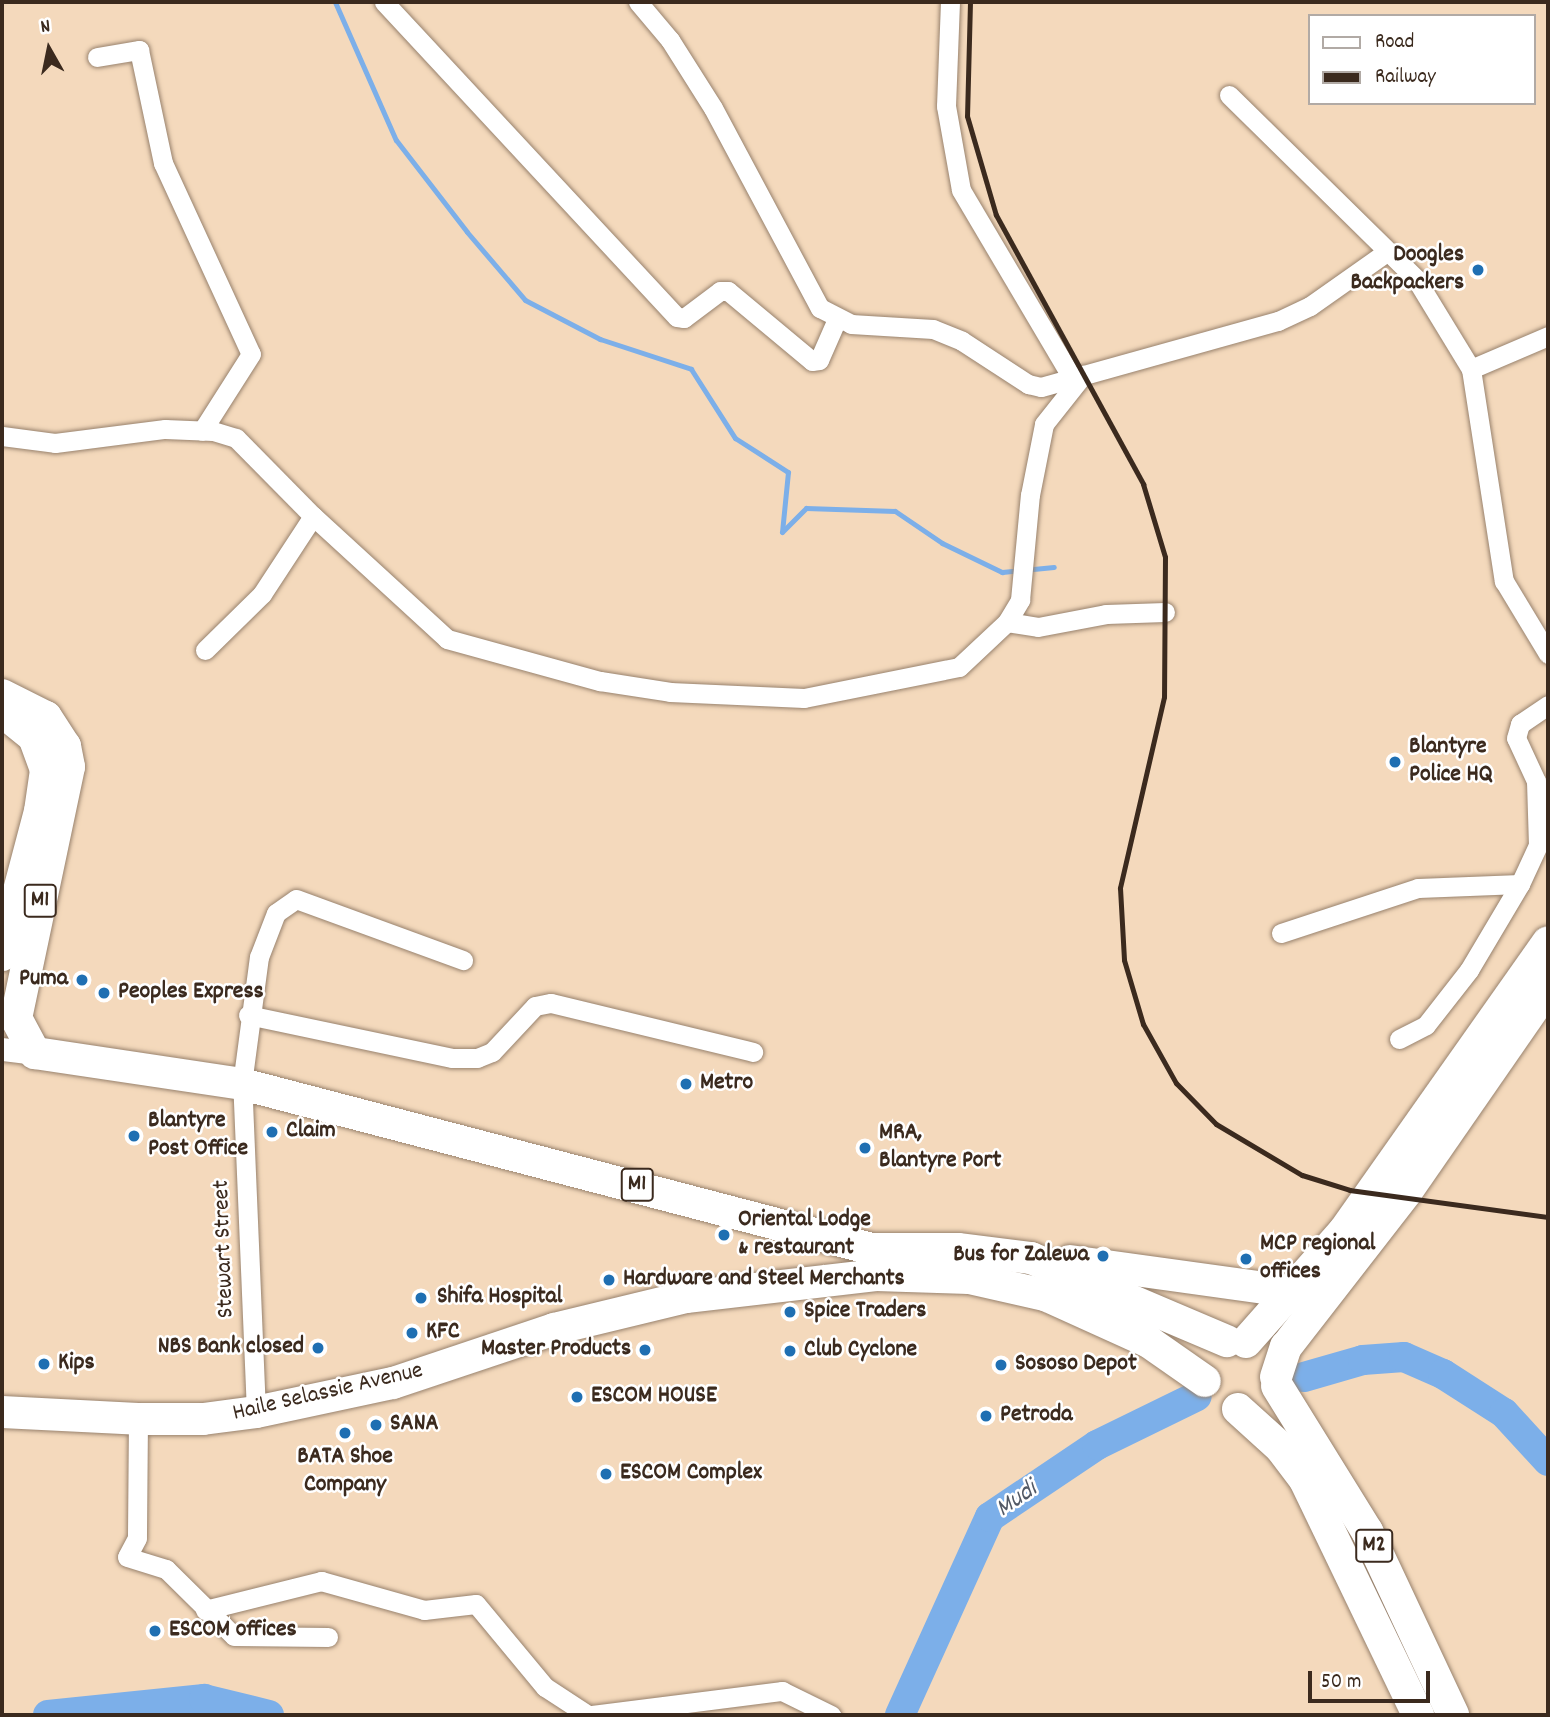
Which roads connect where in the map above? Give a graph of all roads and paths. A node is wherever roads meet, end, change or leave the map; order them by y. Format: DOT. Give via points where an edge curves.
graph roads {
  1 [pos="384,2"];
  2 [pos="638,2"];
  3 [pos="950,2"];
  4 [pos="97,57"];
  5 [pos="1229,95"];
  6 [pos="1385,253"];
  7 [pos="837,319"];
  8 [pos="1548,336"];
  9 [pos="1471,369"];
  10 [pos="1078,376"];
  11 [pos="202,431"];
  12 [pos="2,436"];
  13 [pos="313,516"];
  14 [pos="1165,612"];
  15 [pos="1007,622"];
  16 [pos="205,650"];
  17 [pos="1548,654"];
  18 [pos="2,695"];
  19 [pos="1548,705"];
  20 [pos="2,711"];
  21 [pos="1520,884"];
  22 [pos="1281,933"];
  23 [pos="1548,942"];
  24 [pos="2,955"];
  25 [pos="463,960"];
  26 [pos="1548,987"];
  27 [pos="248,1015"];
  28 [pos="1399,1039"];
  29 [pos="2,1049"];
  30 [pos="753,1052"];
  31 [pos="36,1053"];
  32 [pos="242,1084"];
  33 [pos="1031,1258"];
  34 [pos="1293,1292"];
  35 [pos="1236,1341"];
  36 [pos="1205,1381"];
  37 [pos="1277,1382"];
  38 [pos="1238,1409"];
  39 [pos="2,1412"];
  40 [pos="256,1412"];
  41 [pos="138,1419"];
  42 [pos="205,1610"];
  43 [pos="328,1637"];
  44 [pos="718,1707"];
  45 [pos="590,1715"];
  46 [pos="831,1715"];
  47 [pos="1418,1715"];
  48 [pos="1453,1715"];
  1 -- 7 [label="street" via="677,317 684,318 720,291 728,291 812,361 819,360"];
  2 -- 7 [label="street" via="670,40 713,108 804,284 820,308"];
  3 -- 10 [label="street" via="946,106 961,190"];
  4 -- 11 [label="street" via="139,50 163,163 251,354"];
  5 -- 6 [label="street"];
  6 -- 9 [label="street" via="1416,279"];
  6 -- 10 [label="street" via="1310,306 1278,321"];
  7 -- 10 [label="street" via="850,324 933,329 962,341 1028,384 1041,387"];
  8 -- 9 [label="street"];
  9 -- 17 [label="street" via="1504,581"];
  10 -- 15 [label="street" via="1044,424 1030,495 1020,600"];
  11 -- 12 [label="street" via="165,429 55,443"];
  11 -- 13 [label="street" via="236,438"];
  13 -- 15 [label="street" via="447,639 635,687 804,698 959,667"];
  13 -- 16 [label="street" via="262,594"];
  14 -- 15 [label="street" via="1106,614 1038,627"];
  18 -- 31 [label="highway, M1" via="46,717 65,746 69,768 16,1018"];
  19 -- 21 [label="street" via="1520,724 1516,738 1536,780 1538,845"];
  20 -- 24 [label="highway, M1" via="34,737 46,769 40,811"];
  21 -- 22 [label="street" via="1418,888"];
  21 -- 28 [label="street" via="1469,970 1426,1025"];
  23 -- 34 [label="highway" via="1345,1230"];
  25 -- 27 [label="street, Stewart Street" via="296,899 276,913 259,957"];
  26 -- 37 [label="highway" via="1407,1191 1286,1347"];
  27 -- 30 [label="street" via="464,1058 492,1052 535,1006 551,1003"];
  27 -- 32 [label="street, Stewart Street"];
  29 -- 31 [label="street"];
  31 -- 32 [label="highway, M1"];
  32 -- 33 [label="highway, M1" via="872,1249 958,1249"];
  32 -- 40 [label="street, Stewart Street"];
  33 -- 34 [label="highway"];
  33 -- 35 [label="highway, M1"];
  34 -- 35 [label="highway"];
  35 -- 36 [label="highway" via="1207,1355"];
  35 -- 37 [label="highway" via="1268,1360"];
  36 -- 38 [label="highway"];
  36 -- 40 [label="highway, Haile Selassie Avenue" via="1181,1361 1094,1314 1045,1295 969,1278 877,1275 686,1297 554,1329 393,1383"];
  37 -- 38 [label="highway" via="1264,1405"];
  37 -- 48 [label="highway, M2" via="1367,1531"];
  38 -- 47 [label="highway, M2" via="1281,1447 1305,1480"];
  39 -- 41 [label="highway, Haile Selassie Avenue"];
  40 -- 41 [label="highway, Haile Selassie Avenue" via="203,1419"];
  41 -- 42 [label="street" via="138,1538 127,1557 166,1569"];
  42 -- 43 [label="street" via="234,1636"];
  42 -- 45 [label="street" via="321,1581 424,1610 476,1604 545,1687"];
  44 -- 45 [label="street"];
  44 -- 46 [label="street" via="782,1691"];
}
